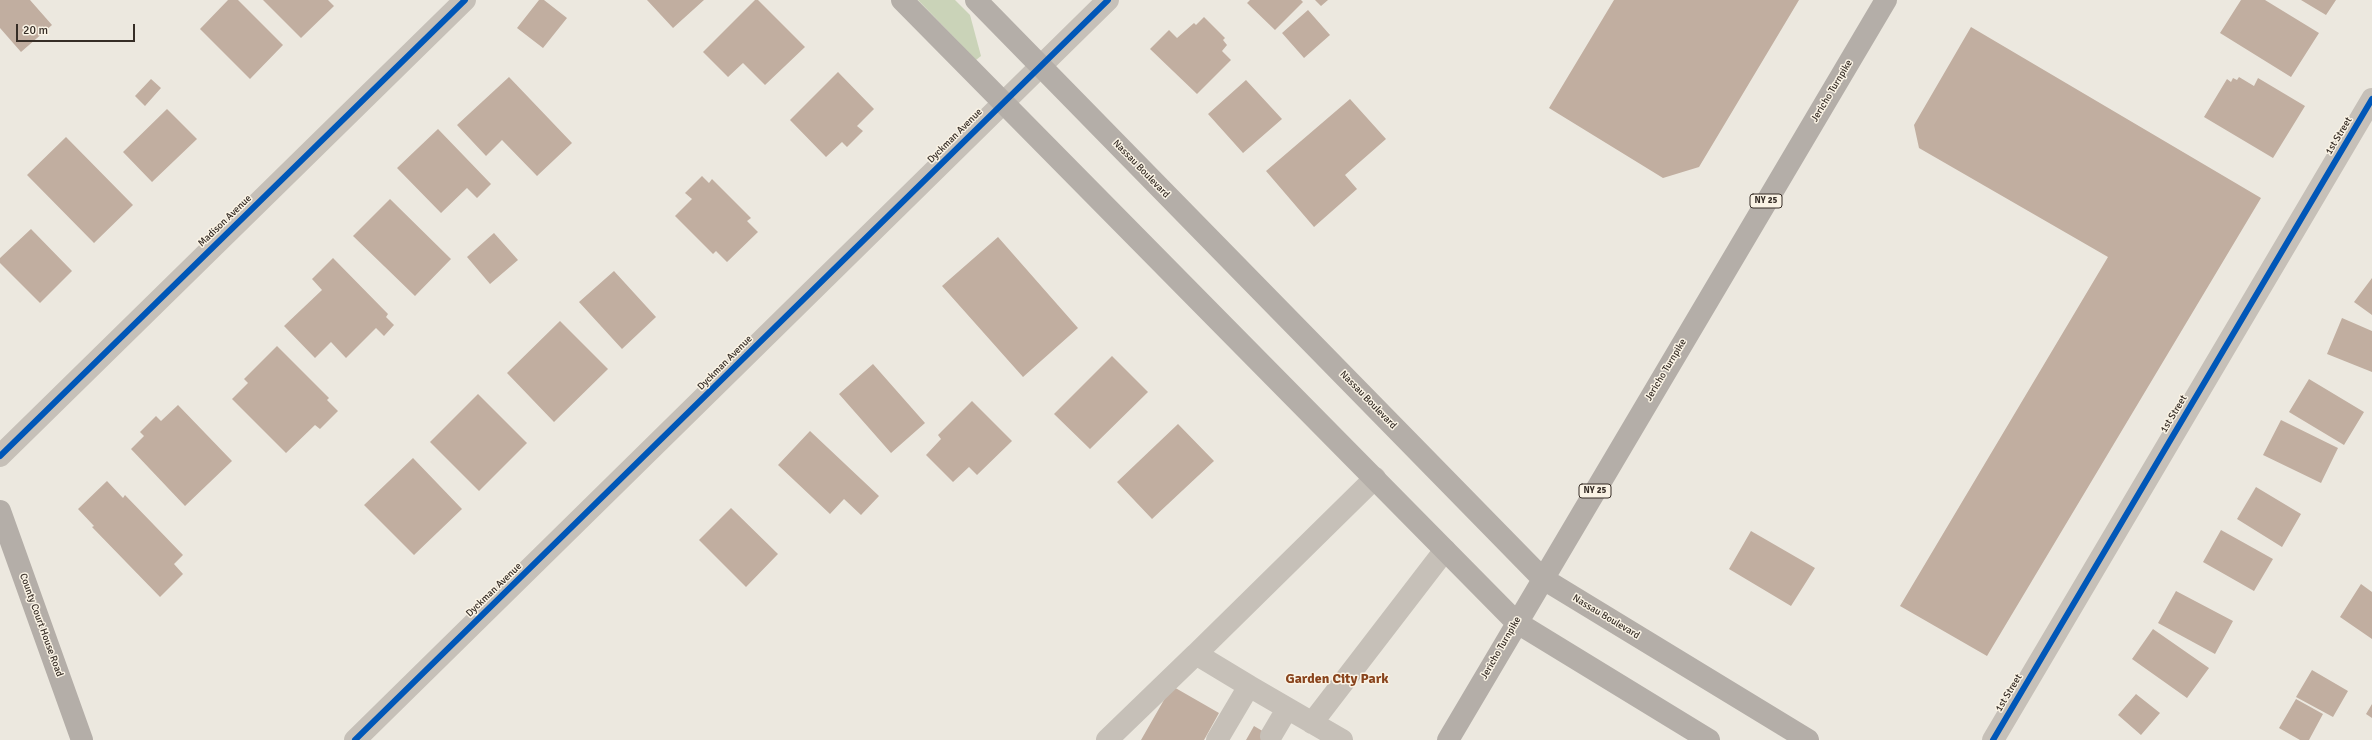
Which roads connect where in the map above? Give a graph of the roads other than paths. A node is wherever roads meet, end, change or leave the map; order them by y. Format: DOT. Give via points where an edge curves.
graph roads {
  1 [pos="465,0"];
  2 [pos="902,0"];
  3 [pos="976,0"];
  4 [pos="1108,0"];
  5 [pos="1886,0"];
  6 [pos="1041,66"];
  7 [pos="2372,99"];
  8 [pos="1003,103"];
  9 [pos="0,456"];
  10 [pos="1375,478"];
  11 [pos="0,511"];
  12 [pos="1445,550"];
  13 [pos="1542,578"];
  14 [pos="1516,622"];
  15 [pos="1196,654"];
  16 [pos="1249,686"];
  17 [pos="1287,709"];
  18 [pos="1313,730"];
  19 [pos="1271,736"];
  20 [pos="82,740"];
  21 [pos="355,740"];
  22 [pos="1107,740"];
  23 [pos="1217,740"];
  24 [pos="1342,740"];
  25 [pos="1448,740"];
  26 [pos="1709,740"];
  27 [pos="1808,740"];
  28 [pos="1992,740"];
  1 -- 9 [label="street, Madison Avenue"];
  2 -- 8 [label="main road"];
  3 -- 6 [label="main road, Nassau Boulevard"];
  4 -- 6 [label="street, Dyckman Avenue"];
  5 -- 13 [label="main road, Jericho Turnpike / NY 25"];
  6 -- 8 [label="street, Dyckman Avenue"];
  6 -- 13 [label="main road, Nassau Boulevard"];
  7 -- 28 [label="street, 1st Street"];
  8 -- 10 [label="main road"];
  8 -- 21 [label="street, Dyckman Avenue"];
  10 -- 12 [label="main road"];
  10 -- 15 [label="street"];
  11 -- 20 [label="main road, County Court House Road"];
  12 -- 14 [label="main road"];
  12 -- 18 [label="street"];
  13 -- 14 [label="main road, Jericho Turnpike / NY 25"];
  13 -- 27 [label="main road, Nassau Boulevard"];
  14 -- 25 [label="main road, Jericho Turnpike / NY 25"];
  14 -- 26 [label="main road"];
  15 -- 16 [label="street"];
  15 -- 22 [label="street"];
  16 -- 17 [label="street"];
  16 -- 23 [label="street"];
  17 -- 18 [label="street"];
  17 -- 19 [label="street"];
  18 -- 24 [label="street"];
}
